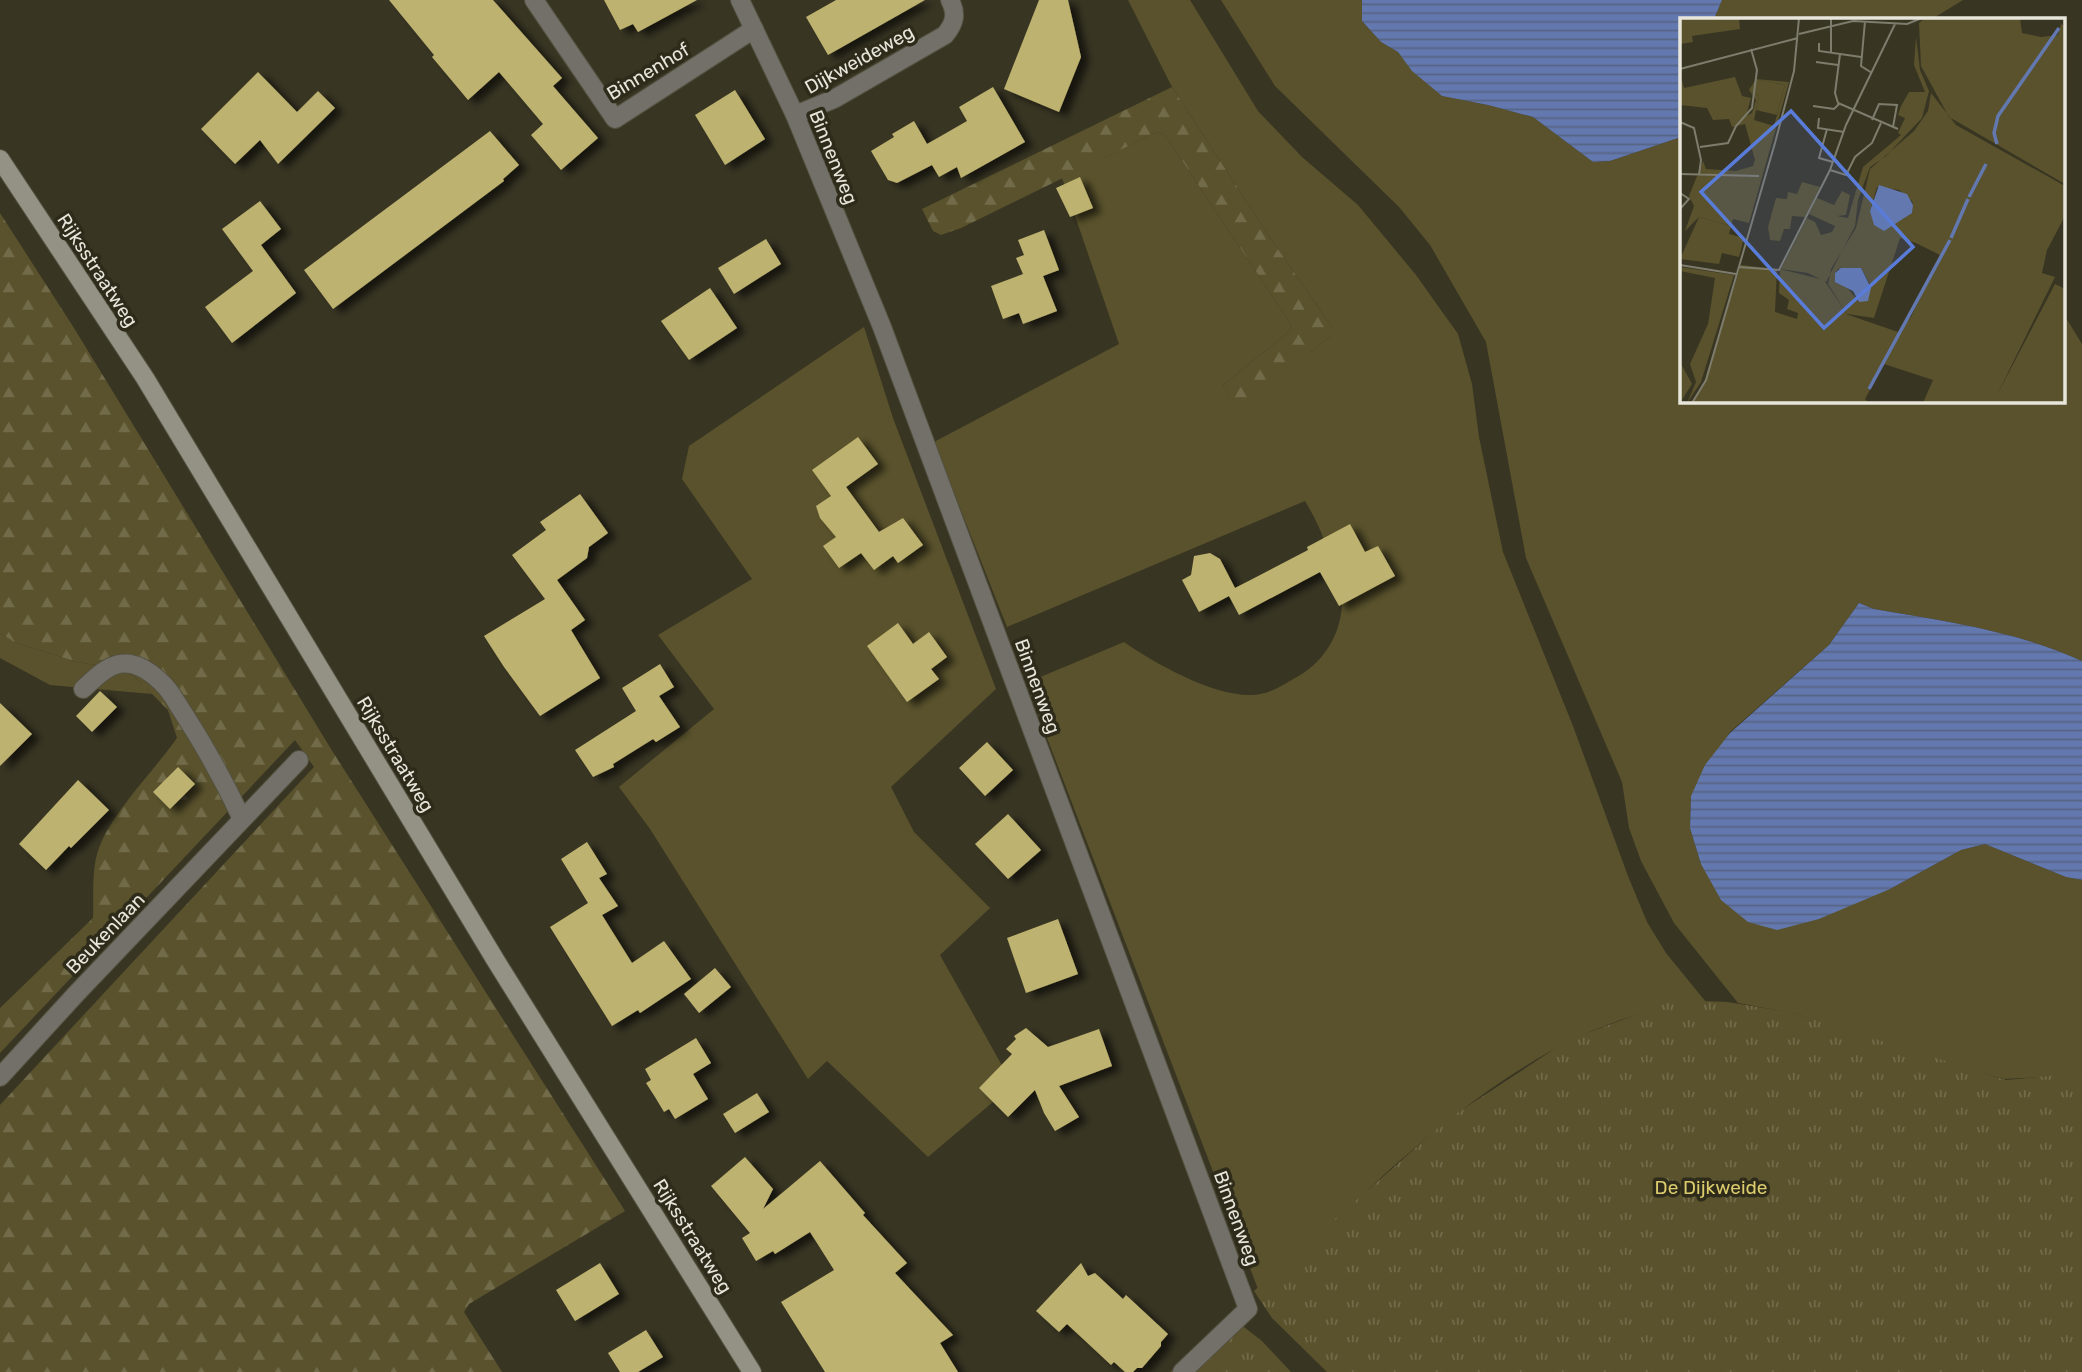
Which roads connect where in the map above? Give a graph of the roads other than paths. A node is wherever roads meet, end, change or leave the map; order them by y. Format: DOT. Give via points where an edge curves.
graph roads {
  1 [pos="534,0"];
  2 [pos="740,0"];
  3 [pos="950,0"];
  4 [pos="754,29"];
  5 [pos="795,115"];
  6 [pos="0,159"];
  7 [pos="83,689"];
  8 [pos="299,760"];
  9 [pos="242,819"];
  10 [pos="0,1077"];
  11 [pos="752,1372"];
  12 [pos="1182,1372"];
  1 -- 4 [label="street, Binnenhof" via="615,120"];
  2 -- 4 [label="street, Binnenweg"];
  3 -- 5 [label="street, Dijkweideweg" via="955,15 945,35 834,99"];
  4 -- 5 [label="street, Binnenweg"];
  5 -- 12 [label="street, Binnenweg" via="882,327 1248,1309"];
  6 -- 11 [label="main road, Rijksstraatweg" via="145,378 496,961"];
  7 -- 9 [label="street" via="118,664 136,665 152,674 165,685 199,738"];
  8 -- 9 [label="street, Beukenlaan"];
  9 -- 10 [label="street, Beukenlaan"];
}
